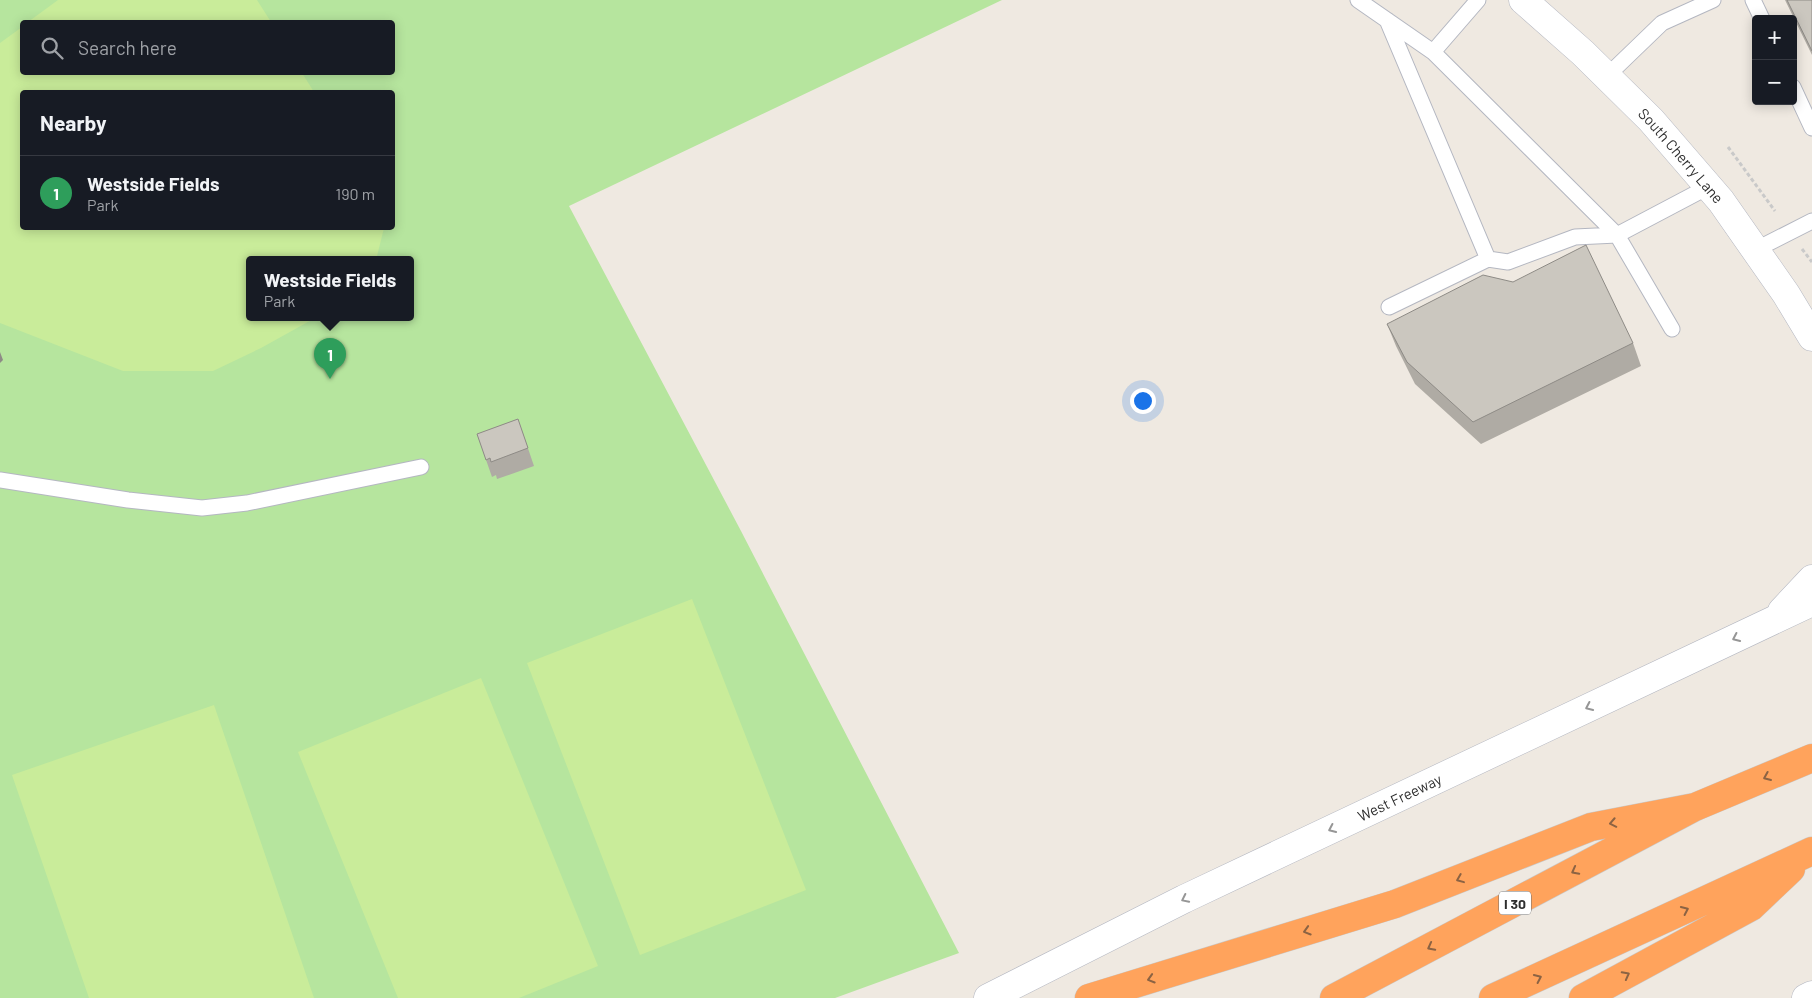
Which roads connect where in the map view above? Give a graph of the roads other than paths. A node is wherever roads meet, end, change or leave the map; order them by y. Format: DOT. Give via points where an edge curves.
graph roads {
  1 [pos="1358,0"];
  2 [pos="1478,0"];
  3 [pos="1522,0"];
  4 [pos="1713,0"];
  5 [pos="1753,0"];
  6 [pos="1760,15"];
  7 [pos="1387,20"];
  8 [pos="1433,52"];
  9 [pos="1607,76"];
  10 [pos="1797,96"];
  11 [pos="1812,128"];
  12 [pos="1708,187"];
  13 [pos="1812,221"];
  14 [pos="1617,235"];
  15 [pos="1755,250"];
  16 [pos="1488,259"];
  17 [pos="1390,308"];
  18 [pos="1672,329"];
  19 [pos="1812,337"];
  20 [pos="421,468"];
  21 [pos="0,480"];
  22 [pos="1812,579"];
  23 [pos="1812,602"];
  24 [pos="1774,620"];
  25 [pos="1812,758"];
  26 [pos="1695,807"];
  27 [pos="1810,853"];
  28 [pos="1812,995"];
  29 [pos="988,998"];
  30 [pos="1088,998"];
  31 [pos="1334,998"];
  32 [pos="1493,998"];
  33 [pos="1583,998"];
  34 [pos="1806,998"];
  1 -- 7 [label="lane"];
  2 -- 8 [label="lane"];
  3 -- 9 [label="main road, South Cherry Lane"];
  4 -- 9 [label="lane" via="1662,23"];
  5 -- 6 [label="lane"];
  7 -- 8 [label="lane"];
  7 -- 16 [label="lane"];
  8 -- 14 [label="lane"];
  9 -- 12 [label="main road, South Cherry Lane" via="1651,120"];
  10 -- 11 [label="lane"];
  12 -- 14 [label="lane"];
  12 -- 15 [label="main road, South Cherry Lane"];
  13 -- 15 [label="lane"];
  14 -- 16 [label="lane" via="1575,237 1508,262"];
  14 -- 18 [label="lane"];
  15 -- 19 [label="main road, South Cherry Lane"];
  16 -- 17 [label="lane"];
  20 -- 21 [label="lane" via="247,503 202,508"];
  22 -- 24 [label="main road"];
  23 -- 24 [label="main road, West Freeway"];
  24 -- 29 [label="main road, West Freeway, one-way" via="1184,899"];
  25 -- 26 [label="highway, I 30, one-way"];
  26 -- 30 [label="highway, one-way" via="1591,827 1395,904"];
  26 -- 31 [label="highway, I 30, one-way"];
  32 -- 27 [label="highway, one-way"];
  33 -- 27 [label="highway, one-way" via="1751,907"];
  28 -- 34 [label="main road"];
}
